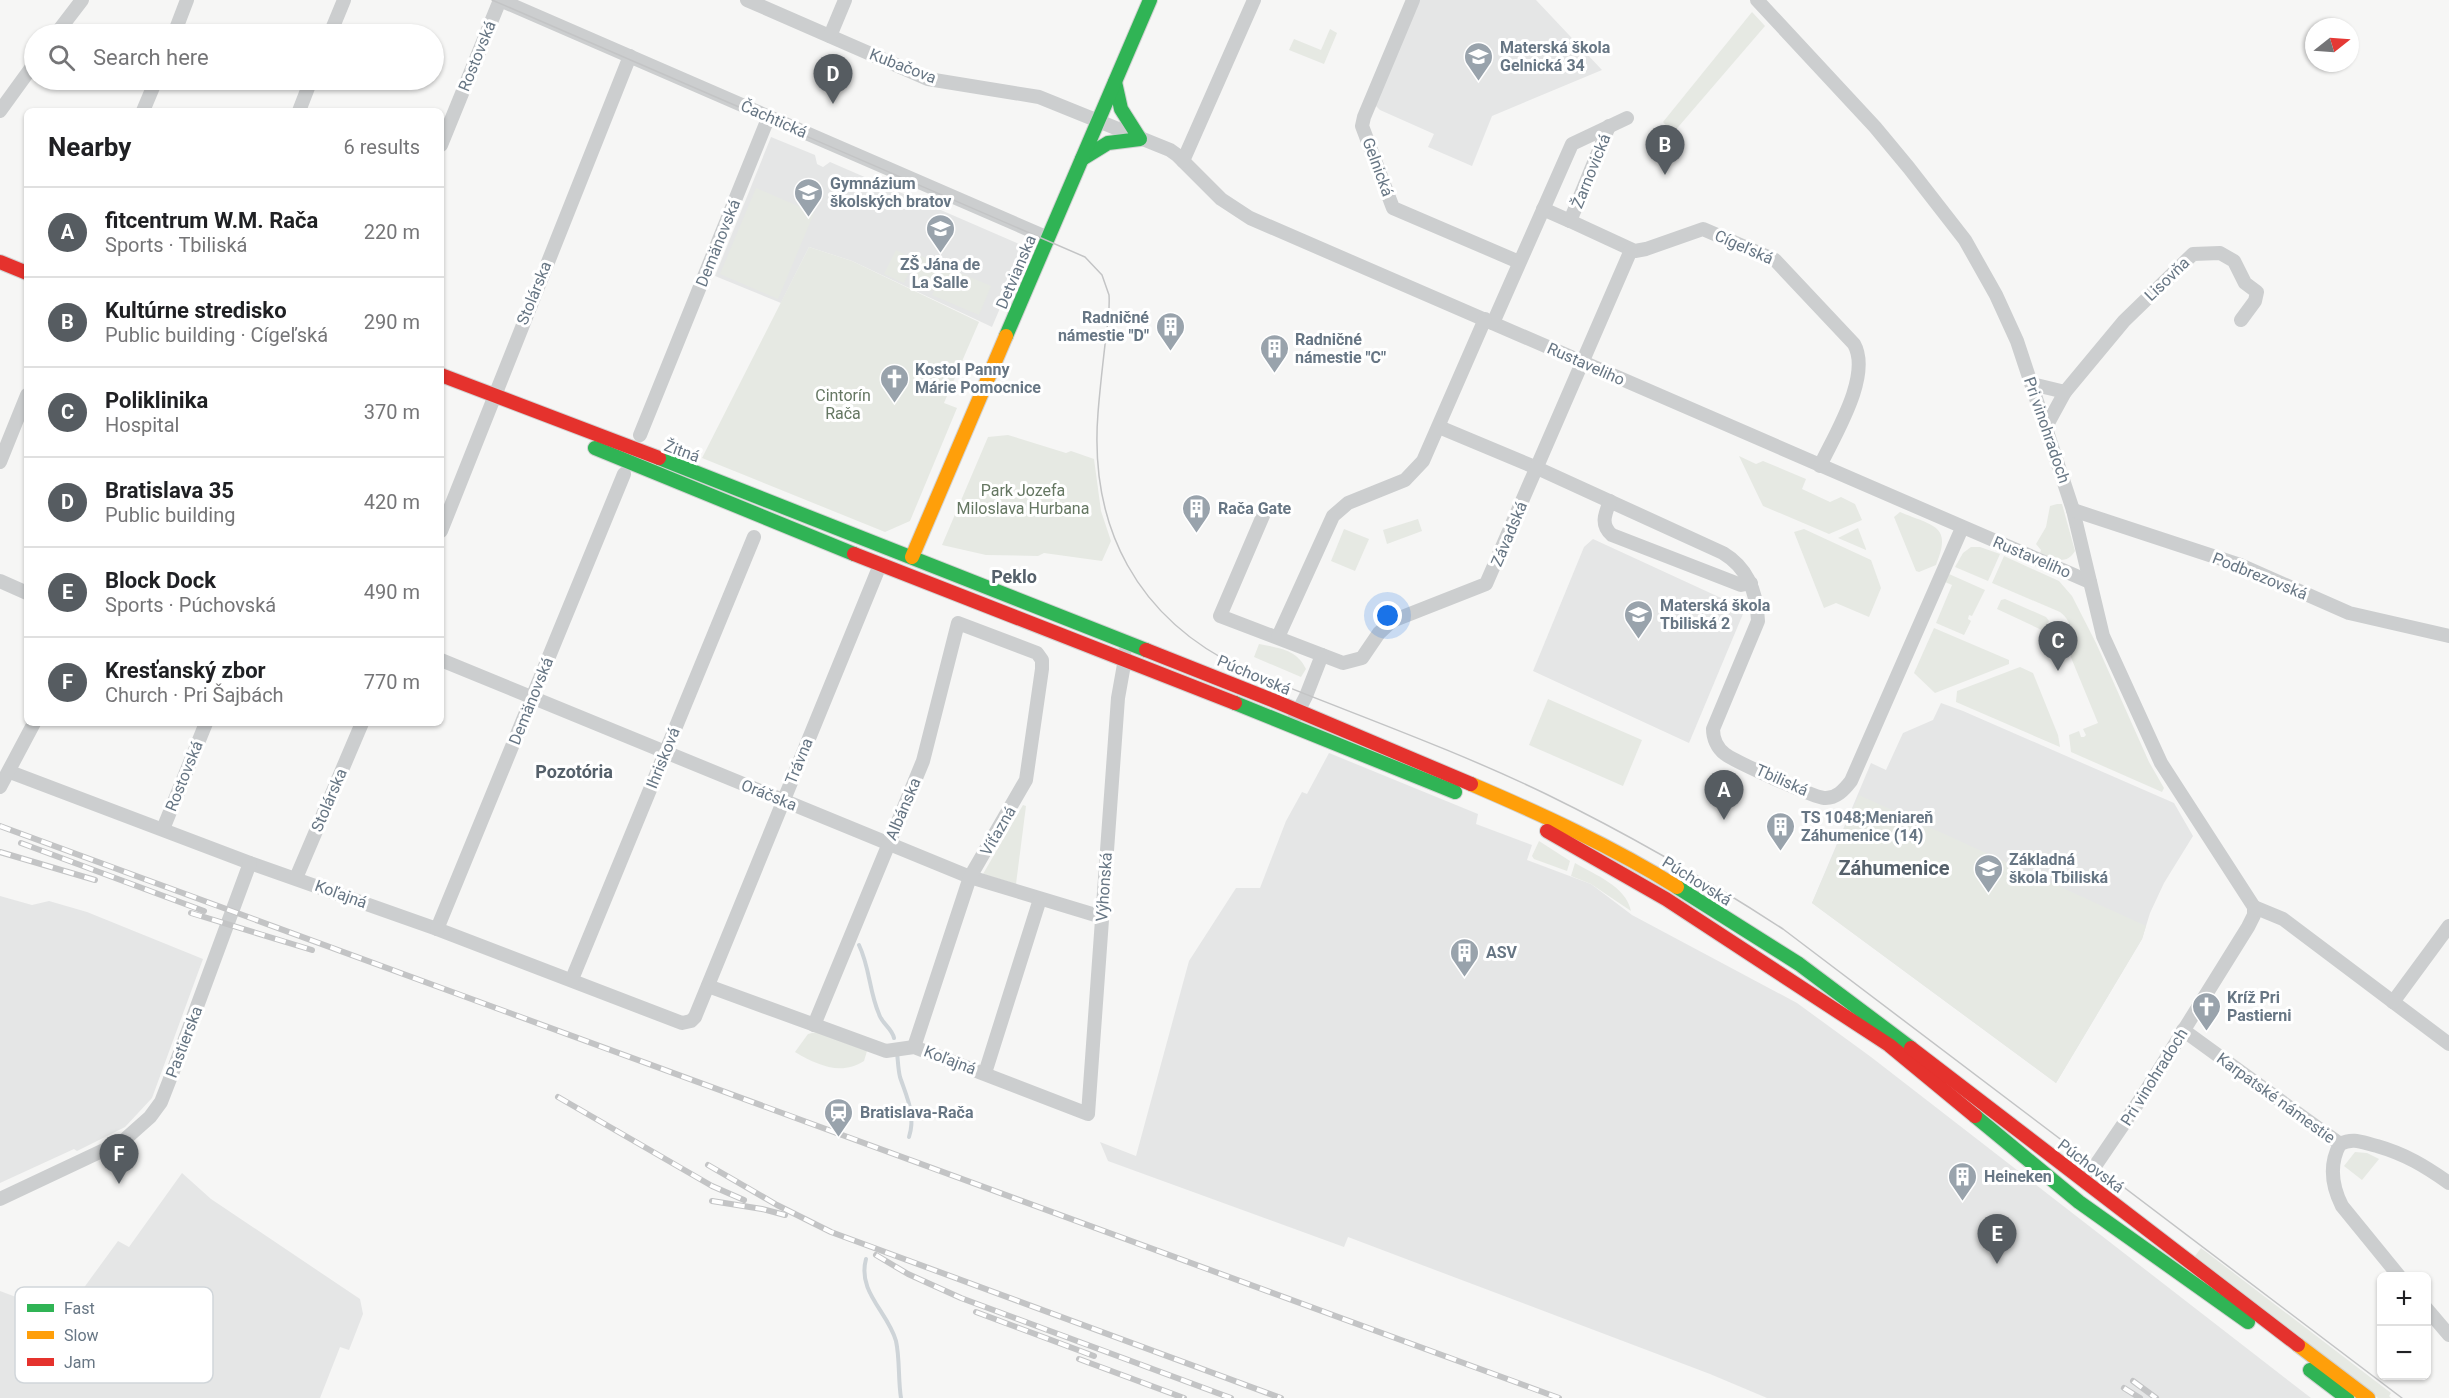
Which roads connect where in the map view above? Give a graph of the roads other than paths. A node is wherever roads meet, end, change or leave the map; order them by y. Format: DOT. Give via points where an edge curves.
graph roads {
  1 [pos="82,0"];
  2 [pos="188,0"];
  3 [pos="344,0"];
  4 [pos="500,0"];
  5 [pos="747,0"];
  6 [pos="845,0"];
  7 [pos="1150,0"];
  8 [pos="1254,0"];
  9 [pos="1413,0"];
  10 [pos="1756,0"];
  11 [pos="64,24"];
  12 [pos="178,24"];
  13 [pos="334,24"];
  14 [pos="830,36"];
  15 [pos="630,56"];
  16 [pos="24,78"];
  17 [pos="1115,82"];
  18 [pos="152,90"];
  19 [pos="307,90"];
  20 [pos="144,108"];
  21 [pos="299,108"];
  22 [pos="0,111"];
  23 [pos="769,117"];
  24 [pos="1627,118"];
  25 [pos="1099,121"];
  26 [pos="1609,126"];
  27 [pos="444,138"];
  28 [pos="1140,139"];
  29 [pos="1082,159"];
  30 [pos="1183,161"];
  31 [pos="1543,209"];
  32 [pos="1570,221"];
  33 [pos="1048,238"];
  34 [pos="1631,250"];
  35 [pos="0,262"];
  36 [pos="1519,262"];
  37 [pos="24,272"];
  38 [pos="0,275"];
  39 [pos="24,284"];
  40 [pos="1489,321"];
  41 [pos="2241,321"];
  42 [pos="1582,363"];
  43 [pos="444,376"];
  44 [pos="2032,384"];
  45 [pos="444,388"];
  46 [pos="2065,392"];
  47 [pos="492,400"];
  48 [pos="24,402"];
  49 [pos="2047,425"];
  50 [pos="1439,427"];
  51 [pos="640,435"];
  52 [pos="0,462"];
  53 [pos="1820,466"];
  54 [pos="1537,468"];
  55 [pos="624,474"];
  56 [pos="1610,501"];
  57 [pos="2073,510"];
  58 [pos="1265,512"];
  59 [pos="444,523"];
  60 [pos="1962,528"];
  61 [pos="754,537"];
  62 [pos="912,557"];
  63 [pos="880,565"];
  64 [pos="0,581"];
  65 [pos="926,582"];
  66 [pos="2090,582"];
  67 [pos="1751,583"];
  68 [pos="24,592"];
  69 [pos="2449,636"];
  70 [pos="995,637"];
  71 [pos="1278,637"];
  72 [pos="1121,639"];
  73 [pos="1323,656"];
  74 [pos="1125,659"];
  75 [pos="444,661"];
  76 [pos="532,699"];
  77 [pos="1301,706"];
  78 [pos="1280,721"];
  79 [pos="33,726"];
  80 [pos="205,726"];
  81 [pos="361,726"];
  82 [pos="665,753"];
  83 [pos="10,772"];
  84 [pos="0,787"];
  85 [pos="783,801"];
  86 [pos="163,830"];
  87 [pos="888,845"];
  88 [pos="250,863"];
  89 [pos="970,877"];
  90 [pos="296,878"];
  91 [pos="1040,899"];
  92 [pos="2254,907"];
  93 [pos="1102,917"];
  94 [pos="2449,926"];
  95 [pos="437,928"];
  96 [pos="572,979"];
  97 [pos="708,986"];
  98 [pos="2393,1002"];
  99 [pos="689,1022"];
  100 [pos="814,1024"];
  101 [pos="2183,1030"];
  102 [pos="2449,1044"];
  103 [pos="914,1047"];
  104 [pos="985,1073"];
  105 [pos="1088,1114"];
  106 [pos="2340,1144"];
  107 [pos="2449,1182"];
  108 [pos="2087,1184"];
  109 [pos="0,1199"];
  110 [pos="2396,1272"];
  111 [pos="2431,1313"];
  112 [pos="2449,1335"];
  113 [pos="2347,1398"];
  114 [pos="2368,1398"];
  1 -- 11 [label="street"];
  2 -- 12 [label="street"];
  3 -- 13 [label="street"];
  4 -- 15 [label="street, Čachtická"];
  4 -- 27 [label="street, Rostovská"];
  5 -- 14 [label="street, Kubačova"];
  6 -- 14 [label="street"];
  7 -- 17 [label="main road, Detvianska"];
  8 -- 30 [label="street"];
  9 -- 36 [label="street, Gelnická" via="1362,126 1393,208"];
  10 -- 44 [label="street, Pri vinohradoch" via="1875,127 1965,240 2008,320"];
  14 -- 25 [label="street, Kubačova" via="928,79 1031,95"];
  15 -- 23 [label="street, Čachtická"];
  15 -- 47 [label="street, Stolárska"];
  16 -- 22 [label="street"];
  17 -- 25 [label="main road, Detvianska"];
  17 -- 28 [label="main road" via="1120,109"];
  18 -- 20 [label="street"];
  19 -- 21 [label="street"];
  23 -- 33 [label="street, Čachtická"];
  23 -- 51 [label="street, Demänovská"];
  24 -- 26 [label="street, Žarnovická"];
  25 -- 28 [label="street, Rustaveliho"];
  25 -- 29 [label="main road, Detvianska"];
  26 -- 31 [label="street, Žarnovická" via="1572,144"];
  26 -- 32 [label="street, Žarnovická"];
  28 -- 29 [label="main road" via="1108,143"];
  28 -- 30 [label="street, Rustaveliho" via="1170,150"];
  29 -- 33 [label="main road, Detvianska"];
  30 -- 40 [label="street, Rustaveliho" via="1221,199 1250,218"];
  31 -- 32 [label="street, Žarnovická"];
  31 -- 36 [label="street, Žarnovická"];
  32 -- 34 [label="street"];
  33 -- 62 [label="main road, Detvianska"];
  34 -- 42 [label="street"];
  34 -- 53 [label="street, Cígeľská" via="1646,249 1703,229 1773,258 1854,344 1858,356 1854,391"];
  35 -- 37 [label="main road"];
  36 -- 40 [label="street, Žarnovická"];
  38 -- 39 [label="main road"];
  40 -- 42 [label="street, Rustaveliho"];
  40 -- 50 [label="street"];
  41 -- 46 [label="street, Lisovňa" via="2257,292 2246,283 2234,261 2220,253 2193,254 2124,321"];
  42 -- 53 [label="street, Rustaveliho"];
  42 -- 54 [label="street, Závadská"];
  43 -- 47 [label="main road, Žitná"];
  44 -- 46 [label="street"];
  44 -- 49 [label="street, Pri vinohradoch"];
  45 -- 47 [label="main road, Žitná"];
  46 -- 49 [label="street, Lisovňa"];
  47 -- 59 [label="street, Stolárska"];
  47 -- 62 [label="main road, Žitná"];
  47 -- 63 [label="main road, Žitná"];
  48 -- 52 [label="street"];
  49 -- 57 [label="street, Pri vinohradoch"];
  50 -- 54 [label="street, Tbiliská"];
  50 -- 71 [label="street" via="1423,461 1405,480 1348,503 1332,516"];
  53 -- 60 [label="street, Rustaveliho"];
  54 -- 56 [label="street, Tbiliská"];
  54 -- 73 [label="street, Závadská" via="1487,583 1392,621 1362,658 1343,663"];
  55 -- 76 [label="street, Demänovská"];
  56 -- 67 [label="street, Tbiliská" via="1723,553 1740,565"];
  56 -- 67 [label="street" via="1604,522 1612,534 1741,585"];
  57 -- 66 [label="street, Pri vinohradoch"];
  57 -- 69 [label="street, Podbrezovská" via="2240,565 2349,613"];
  58 -- 71 [label="street, Závadská" via="1220,616"];
  60 -- 66 [label="street, Rustaveliho"];
  60 -- 67 [label="street, Tbiliská" via="1851,781 1832,797 1810,793 1726,755 1715,739 1713,729 1758,621 1758,603"];
  61 -- 82 [label="street, Ihrisková"];
  62 -- 63 [label="main road"];
  62 -- 65 [label="main road"];
  62 -- 72 [label="main road, Púchovská"];
  63 -- 65 [label="main road, Púchovská"];
  63 -- 85 [label="street, Trávna"];
  64 -- 68 [label="street"];
  65 -- 74 [label="main road, Púchovská"];
  66 -- 92 [label="street, Pri vinohradoch" via="2103,636 2161,763"];
  70 -- 87 [label="street, Albánska" via="958,623 923,761"];
  70 -- 89 [label="street, Víťazná" via="1037,653 1042,669 1026,780"];
  71 -- 73 [label="street, Závadská"];
  72 -- 74 [label="street"];
  72 -- 77 [label="main road, Púchovská" via="1277,702"];
  73 -- 77 [label="street"];
  74 -- 78 [label="main road, Púchovská"];
  74 -- 93 [label="street, Výhonská" via="1118,698"];
  75 -- 76 [label="street, Oráčska"];
  76 -- 82 [label="street, Oráčska"];
  76 -- 95 [label="street, Demänovská"];
  77 -- 78 [label="street" via="1293,720"];
  77 -- 108 [label="main road, Púchovská" via="1326,724 1526,808 1656,874 1799,964"];
  78 -- 113 [label="main road, Púchovská" via="1549,832 1666,899 1888,1045 2079,1202 2239,1315"];
  79 -- 83 [label="street"];
  80 -- 86 [label="street, Rostovská"];
  81 -- 90 [label="street, Stolárska"];
  82 -- 85 [label="street, Oráčska"];
  82 -- 96 [label="street, Ihrisková"];
  83 -- 84 [label="street"];
  83 -- 86 [label="street, Koľajná"];
  85 -- 87 [label="street, Oráčska"];
  85 -- 97 [label="street, Trávna"];
  86 -- 88 [label="street, Koľajná"];
  87 -- 89 [label="street, Oráčska"];
  87 -- 100 [label="street, Albánska"];
  88 -- 90 [label="street, Koľajná"];
  88 -- 109 [label="street, Pastierska" via="160,1102 141,1127 123,1141"];
  89 -- 91 [label="street, Oráčska"];
  89 -- 103 [label="street, Víťazná"];
  90 -- 95 [label="street, Koľajná"];
  91 -- 93 [label="street, Oráčska"];
  91 -- 104 [label="street"];
  92 -- 98 [label="street" via="2283,919"];
  92 -- 101 [label="street, Pri vinohradoch" via="2253,919"];
  93 -- 105 [label="street, Výhonská"];
  94 -- 98 [label="street"];
  95 -- 96 [label="street, Koľajná"];
  96 -- 99 [label="street, Koľajná" via="682,1023"];
  97 -- 99 [label="street, Trávna"];
  97 -- 100 [label="street, Koľajná"];
  98 -- 102 [label="street"];
  100 -- 103 [label="street, Koľajná" via="886,1051"];
  101 -- 106 [label="street, Karpatské námestie"];
  101 -- 108 [label="street, Pri vinohradoch"];
  103 -- 104 [label="street, Koľajná"];
  104 -- 105 [label="street, Koľajná"];
  106 -- 107 [label="street, Karpatské námestie" via="2356,1139 2395,1150"];
  106 -- 110 [label="street, Karpatské námestie" via="2333,1164 2342,1206"];
  108 -- 114 [label="main road, Púchovská"];
  111 -- 112 [label="street"];
}
